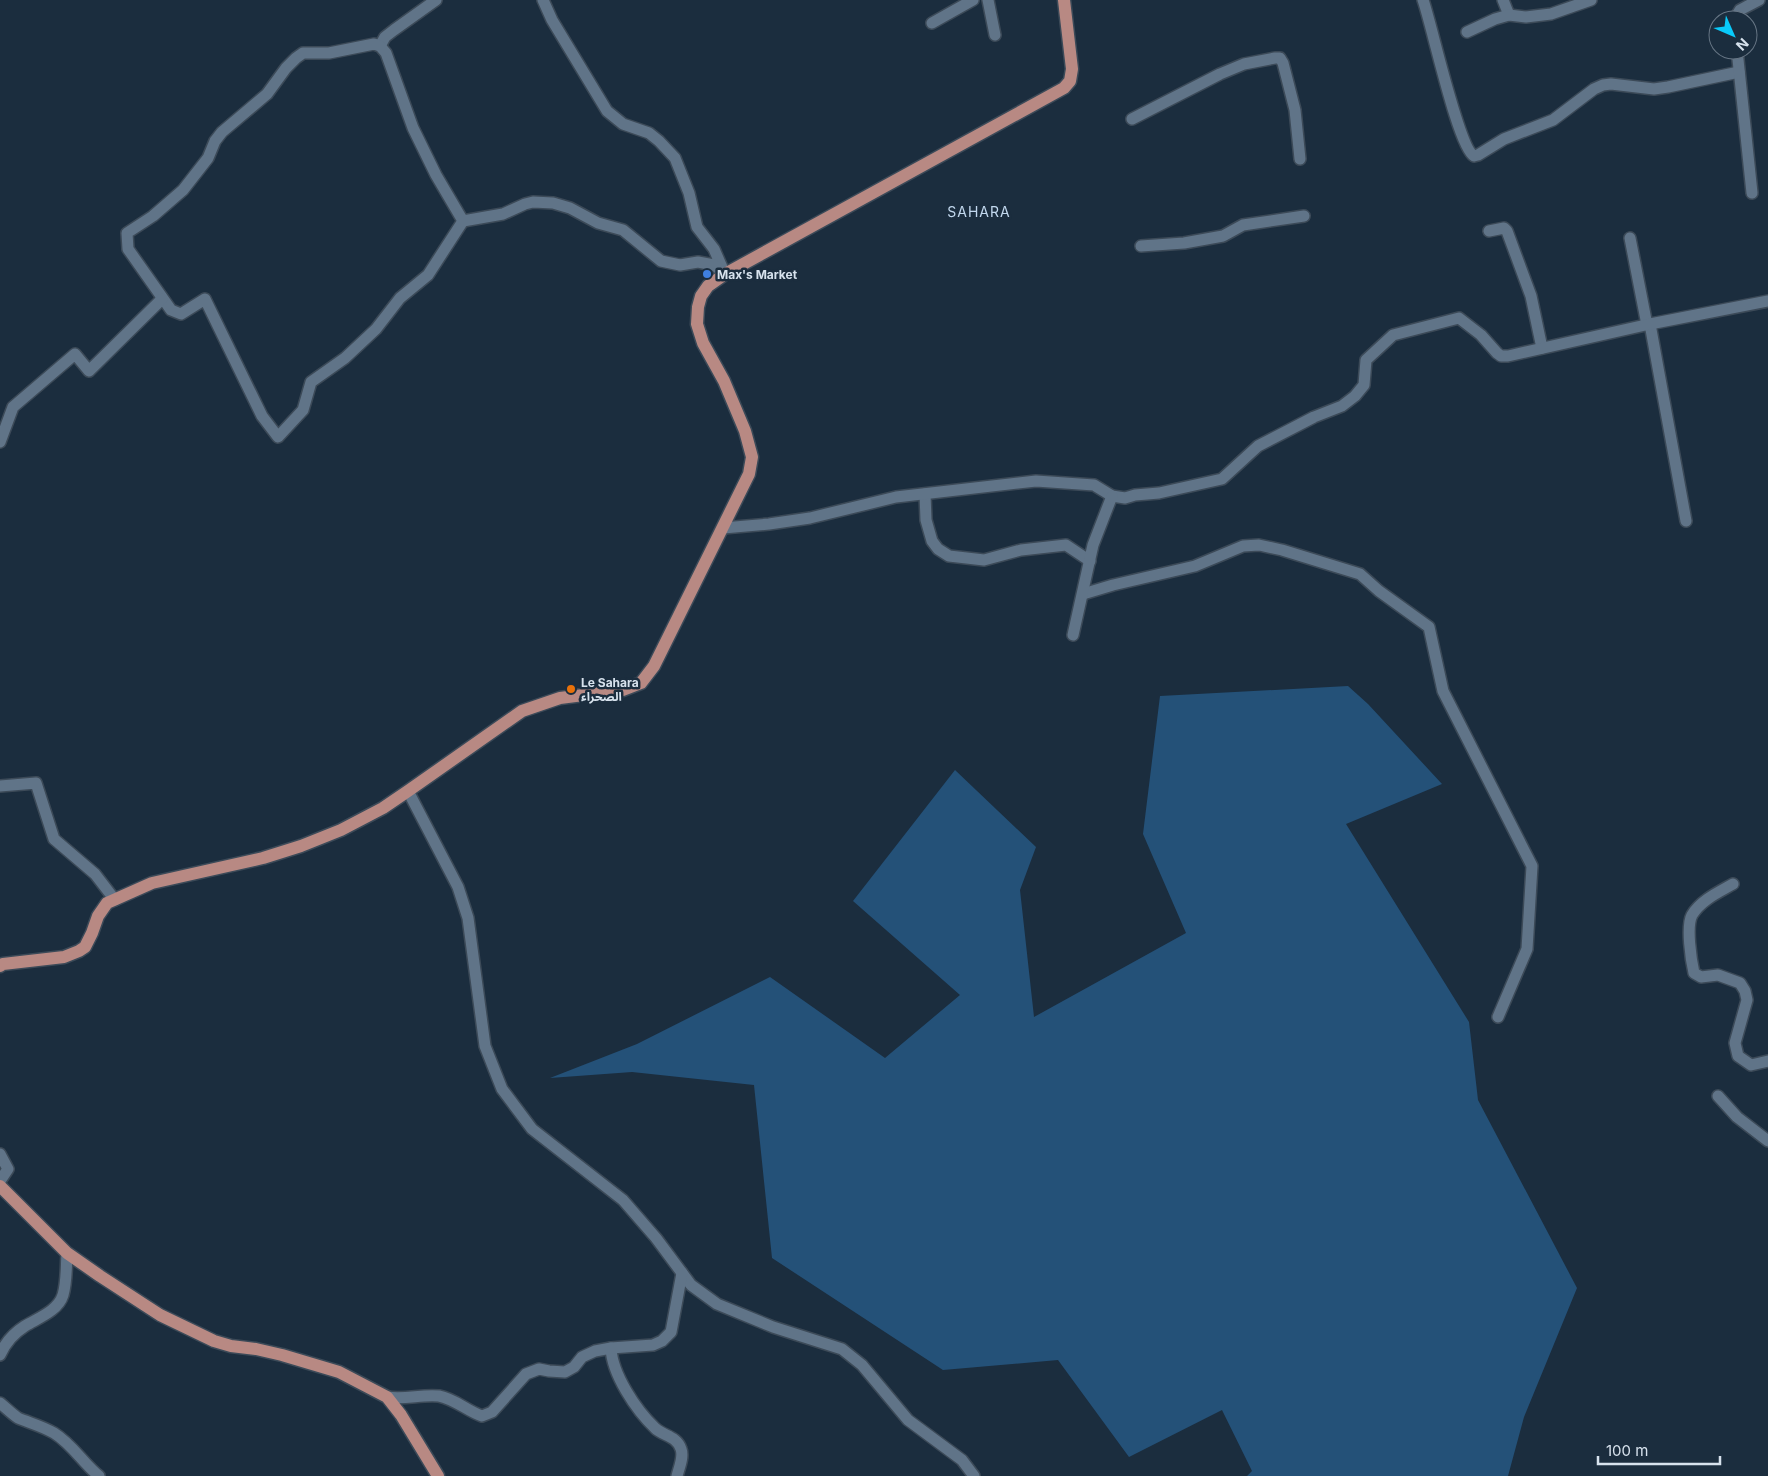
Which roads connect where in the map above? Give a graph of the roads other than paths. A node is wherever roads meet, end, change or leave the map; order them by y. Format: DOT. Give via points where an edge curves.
graph roads {
  1 [pos="436,0"];
  2 [pos="543,0"];
  3 [pos="973,0"];
  4 [pos="988,0"];
  5 [pos="1064,0"];
  6 [pos="1424,0"];
  7 [pos="1503,0"];
  8 [pos="1590,0"];
  9 [pos="1759,0"];
  10 [pos="1740,10"];
  11 [pos="1509,15"];
  12 [pos="932,23"];
  13 [pos="1467,32"];
  14 [pos="995,35"];
  15 [pos="380,46"];
  16 [pos="1738,60"];
  17 [pos="1739,72"];
  18 [pos="1132,119"];
  19 [pos="1300,159"];
  20 [pos="1752,193"];
  21 [pos="1304,216"];
  22 [pos="464,221"];
  23 [pos="1489,231"];
  24 [pos="1630,238"];
  25 [pos="1141,246"];
  26 [pos="725,274"];
  27 [pos="162,299"];
  28 [pos="1768,301"];
  29 [pos="1649,324"];
  30 [pos="1542,348"];
  31 [pos="0,442"];
  32 [pos="925,494"];
  33 [pos="1112,496"];
  34 [pos="1686,521"];
  35 [pos="723,528"];
  36 [pos="1090,561"];
  37 [pos="1083,594"];
  38 [pos="1073,635"];
  39 [pos="0,786"];
  40 [pos="408,791"];
  41 [pos="1733,884"];
  42 [pos="115,900"];
  43 [pos="0,966"];
  44 [pos="1498,1018"];
  45 [pos="1768,1061"];
  46 [pos="1718,1096"];
  47 [pos="1768,1141"];
  48 [pos="0,1154"];
  49 [pos="0,1181"];
  50 [pos="0,1186"];
  51 [pos="67,1253"];
  52 [pos="682,1273"];
  53 [pos="611,1348"];
  54 [pos="0,1355"];
  55 [pos="387,1397"];
  56 [pos="0,1403"];
  57 [pos="99,1476"];
  58 [pos="438,1476"];
  59 [pos="677,1476"];
  60 [pos="974,1476"];
  1 -- 15 [label="street" via="394,30"];
  2 -- 26 [label="street" via="607,110 623,124 649,133 675,158 690,193 696,227 714,249"];
  3 -- 12 [label="street"];
  4 -- 14 [label="street"];
  5 -- 26 [label="main road" via="1072,70 1064,88"];
  6 -- 17 [label="street" via="1460,132 1474,156 1504,139 1553,120 1603,85 1661,88"];
  7 -- 11 [label="street"];
  8 -- 11 [label="street" via="1551,14"];
  9 -- 10 [label="street"];
  11 -- 13 [label="street"];
  15 -- 22 [label="street" via="390,60 413,128"];
  15 -- 27 [label="street" via="374,44 328,53 303,53 296,58 267,94 222,132 208,158 183,190 127,233 128,249"];
  16 -- 17 [label="street"];
  17 -- 20 [label="street"];
  18 -- 19 [label="street" via="1244,64 1280,58 1295,110"];
  21 -- 25 [label="street" via="1243,225 1223,236"];
  22 -- 26 [label="street" via="503,214 534,202 553,203 623,230 661,261 680,265 698,262 714,265"];
  22 -- 27 [label="street" via="428,275 400,298 376,329 345,358 311,382 302,410 278,436 262,416 204,299 181,314 171,310"];
  23 -- 30 [label="street" via="1504,228 1507,231 1531,296"];
  24 -- 29 [label="street"];
  26 -- 35 [label="main road" via="708,286 701,296 697,324 731,398 752,457 749,474"];
  27 -- 31 [label="street" via="89,371 75,354 13,407"];
  28 -- 29 [label="street"];
  29 -- 30 [label="street"];
  29 -- 34 [label="street"];
  30 -- 33 [label="street" via="1501,356 1459,318 1393,335 1366,360 1364,385 1355,396 1342,406 1258,446 1222,479 1159,493 1125,498"];
  32 -- 33 [label="street" via="1036,481 1094,485"];
  32 -- 35 [label="street" via="896,497 810,518"];
  32 -- 36 [label="street" via="926,520 932,542 948,556 984,560 1021,550 1066,545"];
  33 -- 36 [label="street" via="1093,544"];
  35 -- 40 [label="main road" via="654,666 642,683 623,690 560,698 522,712"];
  36 -- 37 [label="street"];
  37 -- 38 [label="street"];
  37 -- 44 [label="street" via="1120,582 1195,566 1243,546 1259,545 1360,574 1429,627 1443,691 1532,866 1527,949"];
  39 -- 42 [label="street" via="36,783 54,840 95,874"];
  40 -- 42 [label="main road" via="341,830 301,846 152,884"];
  40 -- 52 [label="street" via="458,886 468,918 484,1046 502,1089 532,1129 623,1200"];
  41 -- 45 [label="street" via="1705,900 1692,916 1689,952 1694,973 1701,977 1718,975 1740,983 1746,991 1747,1000 1735,1043 1738,1056 1752,1065"];
  42 -- 43 [label="main road" via="107,903 85,947 79,951 64,957"];
  46 -- 47 [label="street" via="1737,1117"];
  48 -- 49 [label="street" via="8,1168"];
  50 -- 51 [label="main road"];
  51 -- 54 [label="street" via="66,1278 59,1302 16,1332"];
  51 -- 55 [label="main road" via="160,1315 214,1341 282,1355 339,1372"];
  52 -- 53 [label="street" via="671,1332 653,1345"];
  52 -- 60 [label="street" via="691,1285 718,1304 773,1327 842,1349 862,1365 908,1420 962,1460"];
  53 -- 55 [label="street" via="582,1357 565,1372 539,1368 526,1374 492,1412 482,1416 437,1396"];
  53 -- 59 [label="street" via="616,1370 638,1408 656,1430 672,1438 681,1449"];
  55 -- 58 [label="main road"];
  56 -- 57 [label="street" via="17,1417 55,1434"];
}
